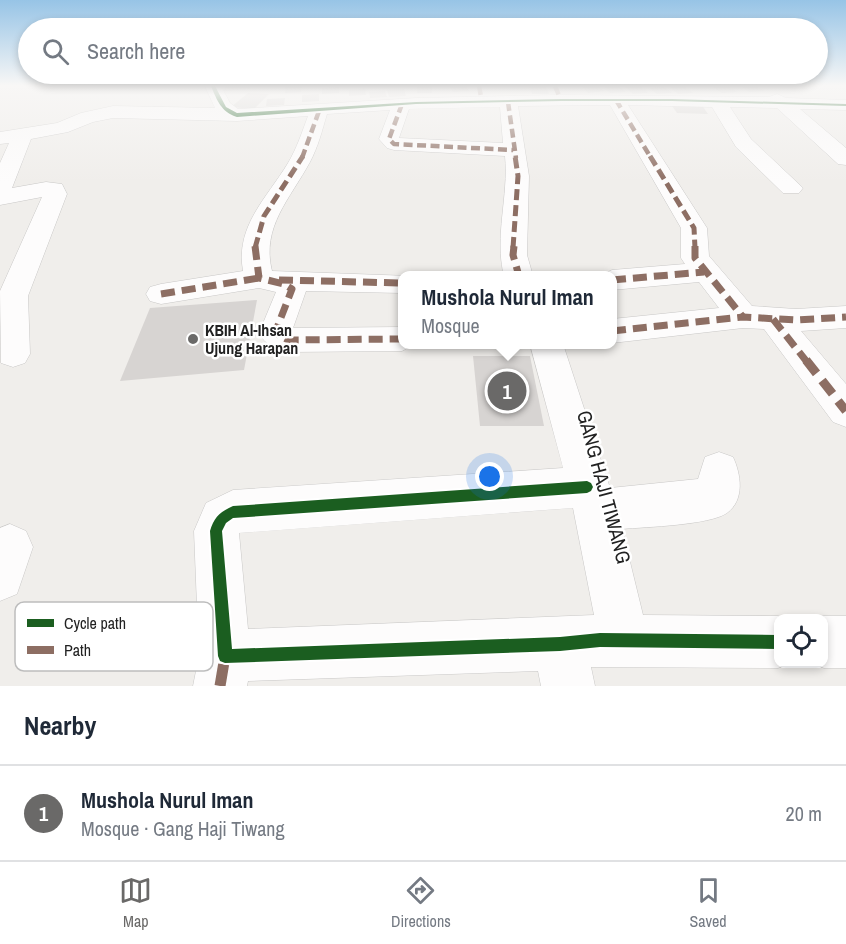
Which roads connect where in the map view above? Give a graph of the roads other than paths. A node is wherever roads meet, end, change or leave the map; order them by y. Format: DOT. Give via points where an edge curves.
graph roads {
  1 [pos="92,118"];
  2 [pos="316,118"];
  3 [pos="399,118"];
  4 [pos="510,118"];
  5 [pos="627,118"];
  6 [pos="728,118"];
  7 [pos="799,118"];
  8 [pos="22,135"];
  9 [pos="0,138"];
  10 [pos="513,150"];
  11 [pos="846,159"];
  12 [pos="791,188"];
  13 [pos="0,190"];
  14 [pos="0,198"];
  15 [pos="518,271"];
  16 [pos="704,272"];
  17 [pos="263,279"];
  18 [pos="617,280"];
  19 [pos="398,283"];
  20 [pos="161,294"];
  21 [pos="846,317"];
  22 [pos="758,318"];
  23 [pos="617,331"];
  24 [pos="398,339"];
  25 [pos="547,349"];
  26 [pos="13,354"];
  27 [pos="846,411"];
  28 [pos="719,471"];
  29 [pos="591,499"];
  30 [pos="624,640"];
  31 [pos="774,642"];
  32 [pos="828,642"];
  33 [pos="846,642"];
  34 [pos="564,665"];
  35 [pos="222,671"];
  1 -- 8 [label="street"];
  2 -- 17 [label="street" via="299,163 257,230 253,250"];
  3 -- 10 [label="street" via="388,139 394,144"];
  4 -- 10 [label="street"];
  5 -- 16 [label="street" via="694,228 695,258"];
  6 -- 12 [label="street" via="743,143"];
  7 -- 11 [label="street"];
  8 -- 9 [label="street"];
  8 -- 13 [label="street"];
  10 -- 15 [label="street" via="519,184 513,255"];
  14 -- 26 [label="street" via="46,189 54,189 55,194 13,296"];
  16 -- 18 [label="street"];
  16 -- 22 [label="street"];
  17 -- 19 [label="street"];
  17 -- 20 [label="street"];
  17 -- 24 [label="street" via="292,289 275,327 280,338"];
  21 -- 22 [label="street"];
  22 -- 23 [label="street"];
  22 -- 27 [label="street"];
  25 -- 29 [label="street, GANG HAJI TIWANG"];
  28 -- 29 [label="street" via="719,491 712,498"];
  29 -- 30 [label="street, GANG HAJI TIWANG"];
  29 -- 35 [label="street" via="225,515 216,531"];
  30 -- 31 [label="street"];
  30 -- 34 [label="street"];
  32 -- 33 [label="street"];
  34 -- 35 [label="street"];
}
